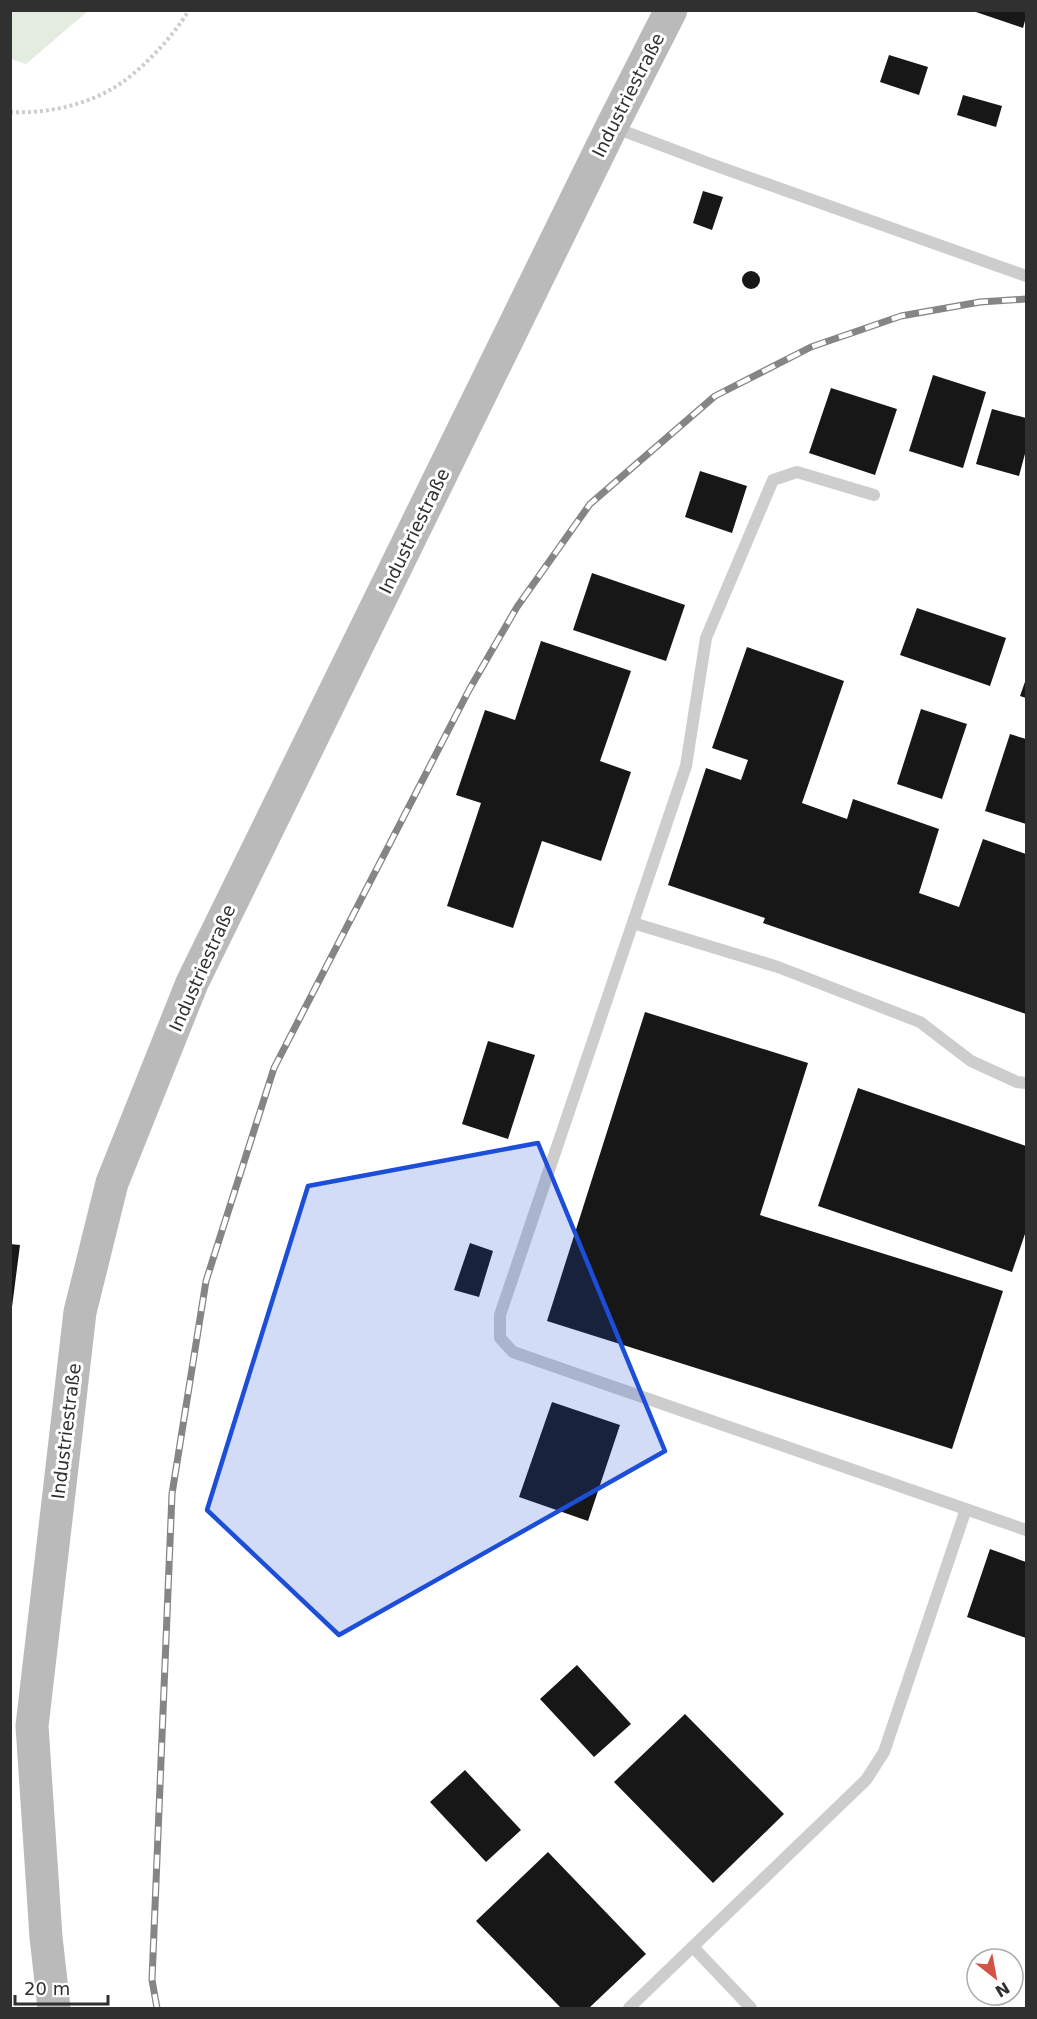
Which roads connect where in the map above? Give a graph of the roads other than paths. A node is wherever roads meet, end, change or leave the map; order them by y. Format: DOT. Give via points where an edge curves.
graph roads {
  1 [pos="671,10"];
  2 [pos="612,126"];
  3 [pos="1026,276"];
  4 [pos="874,495"];
  5 [pos="633,923"];
  6 [pos="1026,1083"];
  7 [pos="966,1509"];
  8 [pos="1026,1530"];
  9 [pos="693,1947"];
  10 [pos="54,2008"];
  11 [pos="629,2008"];
  12 [pos="751,2008"];
  1 -- 2 [label="main road, Industriestraße"];
  2 -- 3 [label="lane"];
  2 -- 10 [label="main road, Industriestraße" via="192,983 112,1183 80,1312 32,1726"];
  4 -- 5 [label="lane" via="797,472 773,480 706,638 686,766"];
  5 -- 6 [label="lane" via="778,967 920,1022 971,1060"];
  5 -- 7 [label="lane" via="500,1315 501,1338 513,1352"];
  7 -- 8 [label="lane"];
  7 -- 9 [label="lane" via="884,1752 866,1780"];
  9 -- 11 [label="lane"];
  9 -- 12 [label="lane"];
}
